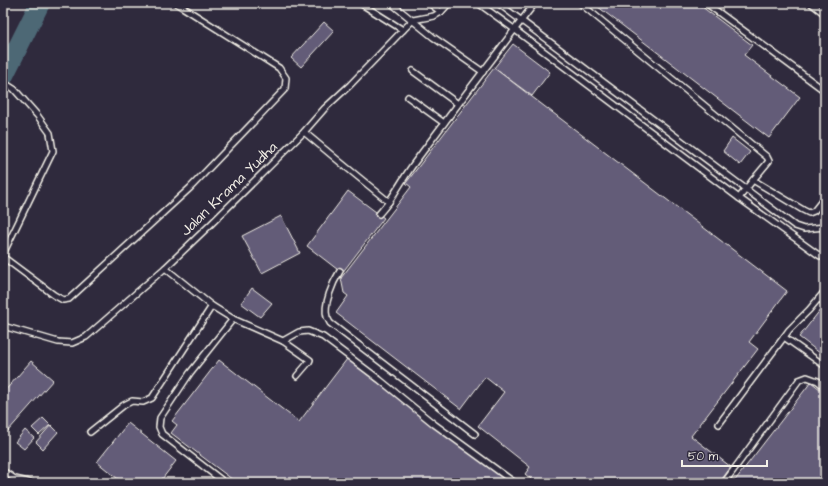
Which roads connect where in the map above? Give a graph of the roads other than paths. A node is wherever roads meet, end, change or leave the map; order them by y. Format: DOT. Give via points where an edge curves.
graph roads {
  1 [pos="176,3"];
  2 [pos="360,3"];
  3 [pos="391,3"];
  4 [pos="429,3"];
  5 [pos="449,3"];
  6 [pos="478,3"];
  7 [pos="498,3"];
  8 [pos="535,3"];
  9 [pos="580,3"];
  10 [pos="706,3"];
  11 [pos="811,3"];
  12 [pos="441,12"];
  13 [pos="825,14"];
  14 [pos="413,20"];
  15 [pos="522,20"];
  16 [pos="514,29"];
  17 [pos="403,30"];
  18 [pos="413,72"];
  19 [pos="483,72"];
  20 [pos="3,82"];
  21 [pos="825,91"];
  22 [pos="408,97"];
  23 [pos="458,104"];
  24 [pos="444,123"];
  25 [pos="304,132"];
  26 [pos="753,180"];
  27 [pos="746,189"];
  28 [pos="825,197"];
  29 [pos="739,198"];
  30 [pos="389,202"];
  31 [pos="379,214"];
  32 [pos="825,227"];
  33 [pos="3,255"];
  34 [pos="823,256"];
  35 [pos="825,260"];
  36 [pos="165,268"];
  37 [pos="340,271"];
  38 [pos="825,291"];
  39 [pos="819,299"];
  40 [pos="825,302"];
  41 [pos="212,306"];
  42 [pos="232,319"];
  43 [pos="3,326"];
  44 [pos="784,337"];
  45 [pos="284,341"];
  46 [pos="825,366"];
  47 [pos="297,376"];
  48 [pos="825,387"];
  49 [pos="719,424"];
  50 [pos="90,432"];
  51 [pos="475,434"];
  52 [pos="3,471"];
  53 [pos="32,483"];
  54 [pos="225,483"];
  55 [pos="515,483"];
  56 [pos="724,483"];
  1 -- 33 [label="lane" via="279,68 286,78 285,89 190,188 69,299 63,300 54,295"];
  2 -- 17 [label="lane"];
  3 -- 14 [label="lane"];
  4 -- 12 [label="lane"];
  5 -- 12 [label="lane"];
  6 -- 16 [label="lane"];
  7 -- 15 [label="lane"];
  8 -- 15 [label="lane"];
  9 -- 26 [label="lane" via="767,157 769,161"];
  10 -- 21 [label="lane"];
  11 -- 13 [label="lane"];
  12 -- 14 [label="lane"];
  14 -- 17 [label="lane, Jalan Krama Yudha"];
  14 -- 19 [label="lane"];
  15 -- 16 [label="lane"];
  15 -- 27 [label="lane"];
  16 -- 19 [label="lane"];
  16 -- 29 [label="lane"];
  17 -- 25 [label="lane, Jalan Krama Yudha"];
  18 -- 23 [label="lane"];
  19 -- 23 [label="lane"];
  20 -- 33 [label="lane" via="14,89 38,115 50,133 53,151"];
  22 -- 24 [label="lane"];
  23 -- 24 [label="lane"];
  24 -- 30 [label="lane"];
  25 -- 30 [label="lane"];
  25 -- 36 [label="lane, Jalan Krama Yudha"];
  26 -- 27 [label="lane"];
  26 -- 28 [label="lane" via="809,213 814,211"];
  27 -- 29 [label="lane"];
  27 -- 32 [label="lane" via="795,226 804,229"];
  29 -- 34 [label="lane"];
  30 -- 31 [label="lane"];
  34 -- 35 [label="lane"];
  36 -- 41 [label="lane"];
  36 -- 43 [label="lane, Jalan Krama Yudha" via="86,337 72,343 58,342"];
  37 -- 51 [label="lane" via="333,283 326,306 330,322"];
  38 -- 39 [label="lane"];
  39 -- 40 [label="lane"];
  39 -- 44 [label="lane"];
  41 -- 42 [label="lane"];
  41 -- 50 [label="lane" via="152,398 143,402 132,401 124,404"];
  42 -- 45 [label="lane"];
  42 -- 54 [label="lane" via="190,373 160,418 159,427 162,434"];
  44 -- 46 [label="lane"];
  44 -- 49 [label="lane"];
  45 -- 47 [label="lane" via="310,360"];
  45 -- 55 [label="lane" via="299,332 308,331 323,337 434,424"];
  48 -- 56 [label="lane" via="806,377 799,380"];
  52 -- 53 [label="lane"];
}
